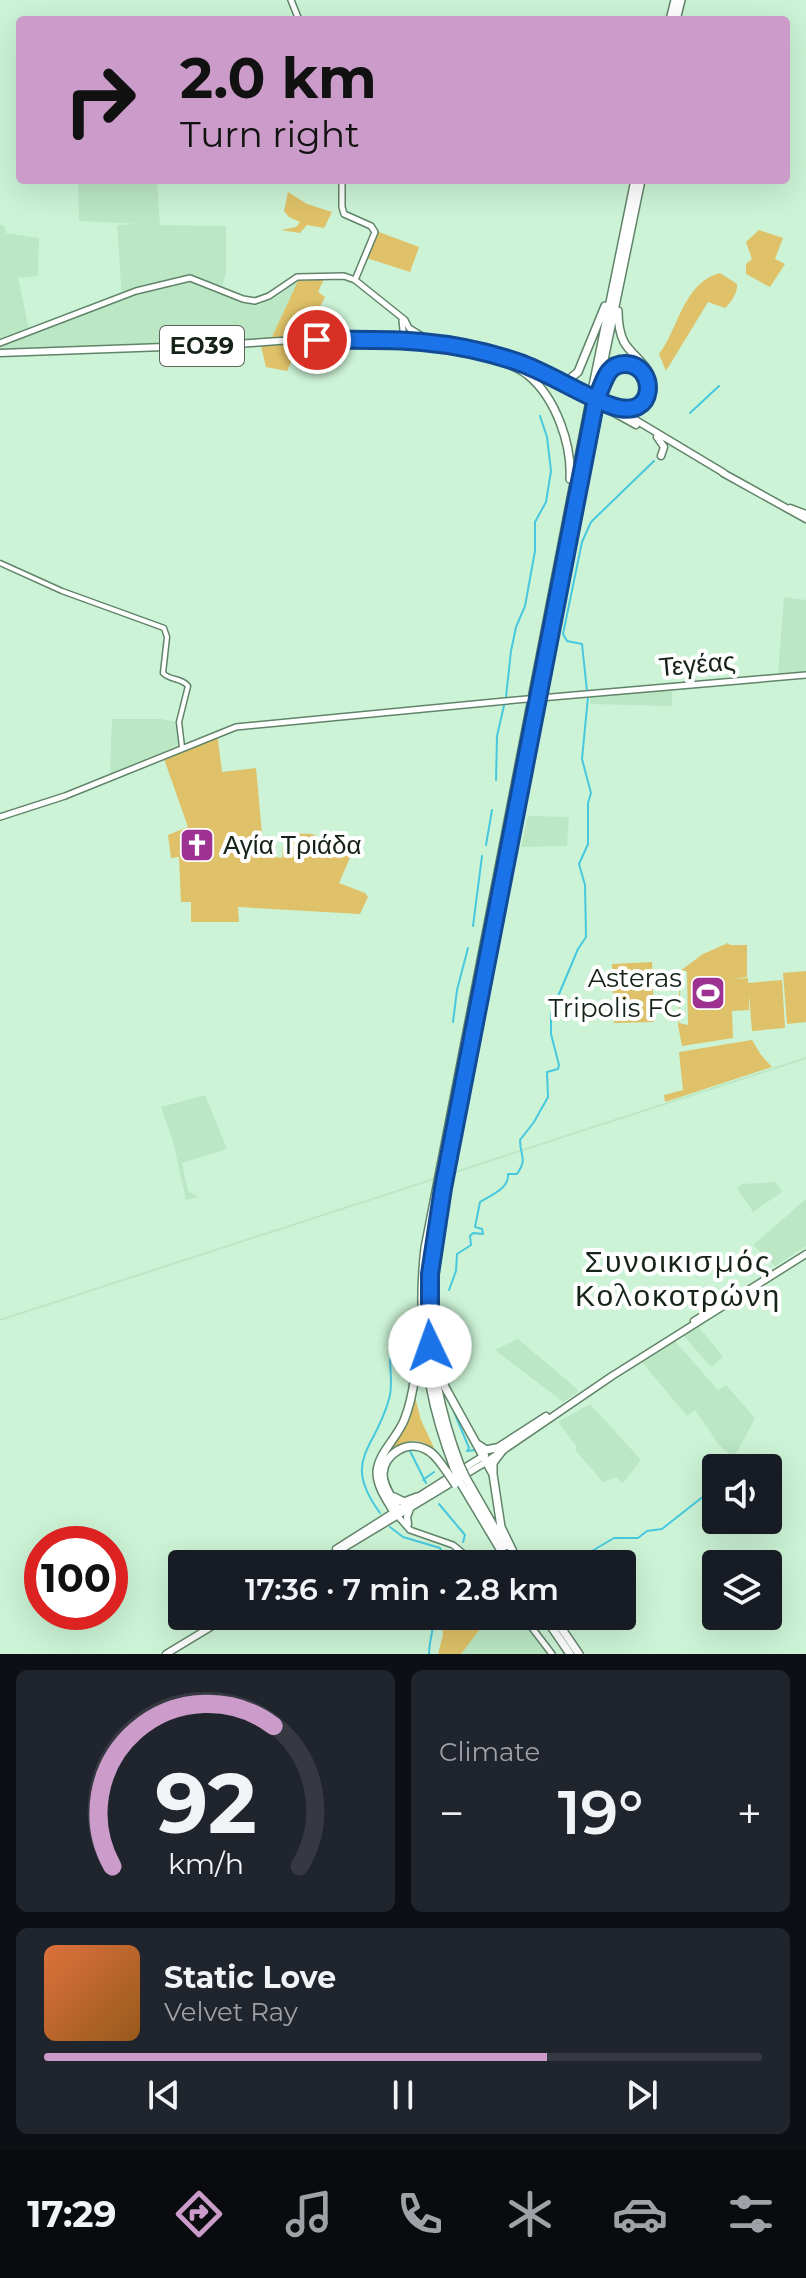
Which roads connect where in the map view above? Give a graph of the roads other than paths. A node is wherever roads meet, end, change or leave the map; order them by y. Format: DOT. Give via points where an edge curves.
graph roads {
  1 [pos="342,184"];
  2 [pos="637,184"];
  3 [pos="637,184"];
  4 [pos="616,270"];
  5 [pos="355,280"];
  6 [pos="620,285"];
  7 [pos="407,330"];
  8 [pos="407,340"];
  9 [pos="432,342"];
  10 [pos="0,343"];
  11 [pos="0,353"];
  12 [pos="494,358"];
  13 [pos="566,382"];
  14 [pos="597,389"];
  15 [pos="610,405"];
  16 [pos="592,407"];
  17 [pos="622,414"];
  18 [pos="657,437"];
  19 [pos="661,456"];
  20 [pos="724,473"];
  21 [pos="569,505"];
  22 [pos="806,517"];
  23 [pos="0,563"];
  24 [pos="806,675"];
  25 [pos="540,698"];
  26 [pos="527,699"];
  27 [pos="182,747"];
  28 [pos="0,817"];
  29 [pos="444,1165"];
  30 [pos="440,1189"];
  31 [pos="806,1252"];
  32 [pos="421,1302"];
  33 [pos="429,1324"];
  34 [pos="476,1443"];
  35 [pos="499,1450"];
  36 [pos="484,1459"];
  37 [pos="454,1468"];
  38 [pos="493,1474"];
  39 [pos="460,1481"];
  40 [pos="391,1494"];
  41 [pos="417,1497"];
  42 [pos="410,1508"];
  43 [pos="397,1513"];
  44 [pos="408,1524"];
  45 [pos="417,1533"];
  46 [pos="338,1550"];
  47 [pos="459,1550"];
  48 [pos="500,1550"];
  49 [pos="510,1550"];
  50 [pos="512,1550"];
  51 [pos="206,1630"];
  52 [pos="534,1630"];
  53 [pos="554,1630"];
  54 [pos="563,1630"];
  55 [pos="166,1654"];
  56 [pos="552,1654"];
  57 [pos="570,1654"];
  58 [pos="579,1654"];
  1 -- 5 [label="main road" via="344,214 375,232"];
  2 -- 4 [label="highway"];
  3 -- 6 [label="highway"];
  4 -- 13 [label="highway" via="584,360"];
  4 -- 14 [label="highway"];
  5 -- 7 [label="main road" via="399,316"];
  5 -- 10 [label="main road" via="340,275 297,277 255,301 184,278 101,303"];
  6 -- 14 [label="highway"];
  6 -- 17 [label="highway" via="621,335 651,383 645,406"];
  7 -- 8 [label="main road"];
  7 -- 9 [label="main road"];
  8 -- 9 [label="main road, ΕΟ39"];
  8 -- 11 [label="main road, ΕΟ39"];
  8 -- 12 [label="main road, ΕΟ39"];
  9 -- 13 [label="main road, ΕΟ39" via="498,356"];
  12 -- 17 [label="main road, ΕΟ39"];
  12 -- 21 [label="highway" via="533,380 557,417 570,461"];
  13 -- 15 [label="main road, ΕΟ39"];
  14 -- 15 [label="highway" via="616,366 632,365 645,376 647,394 641,405 630,410"];
  14 -- 16 [label="highway, bridge"];
  14 -- 16 [label="highway, bridge"];
  15 -- 17 [label="main road, ΕΟ39"];
  16 -- 21 [label="highway"];
  16 -- 29 [label="highway"];
  17 -- 18 [label="main road, ΕΟ39"];
  17 -- 20 [label="main road, ΕΟ39"];
  18 -- 19 [label="main road" via="664,447"];
  18 -- 20 [label="main road, ΕΟ39"];
  20 -- 22 [label="main road, ΕΟ39"];
  21 -- 29 [label="highway"];
  23 -- 27 [label="street" via="164,628 163,673 188,686 179,722"];
  24 -- 25 [label="main road, Τεγέας"];
  26 -- 27 [label="main road" via="249,725"];
  27 -- 28 [label="main road"];
  29 -- 30 [label="highway"];
  30 -- 32 [label="highway" via="426,1240"];
  30 -- 33 [label="highway"];
  31 -- 35 [label="main road"];
  32 -- 37 [label="highway" via="429,1391"];
  32 -- 43 [label="highway" via="408,1411 378,1467 379,1484"];
  33 -- 34 [label="highway" via="441,1376"];
  33 -- 37 [label="highway"];
  34 -- 35 [label="highway"];
  34 -- 36 [label="highway"];
  35 -- 36 [label="main road"];
  35 -- 38 [label="highway"];
  36 -- 38 [label="highway"];
  36 -- 41 [label="main road"];
  36 -- 42 [label="main road"];
  37 -- 39 [label="highway, bridge"];
  37 -- 40 [label="highway" via="427,1449 402,1448 384,1467"];
  38 -- 50 [label="highway" via="501,1527"];
  39 -- 48 [label="highway"];
  39 -- 49 [label="highway"];
  40 -- 41 [label="highway" via="404,1502"];
  40 -- 43 [label="highway"];
  41 -- 43 [label="main road"];
  42 -- 43 [label="main road"];
  42 -- 44 [label="main road"];
  43 -- 44 [label="main road"];
  43 -- 45 [label="main road"];
  43 -- 46 [label="main road"];
  44 -- 45 [label="main road"];
  45 -- 47 [label="main road"];
  51 -- 55 [label="main road"];
  52 -- 56 [label="main road"];
  53 -- 57 [label="highway"];
  54 -- 58 [label="highway"];
}
